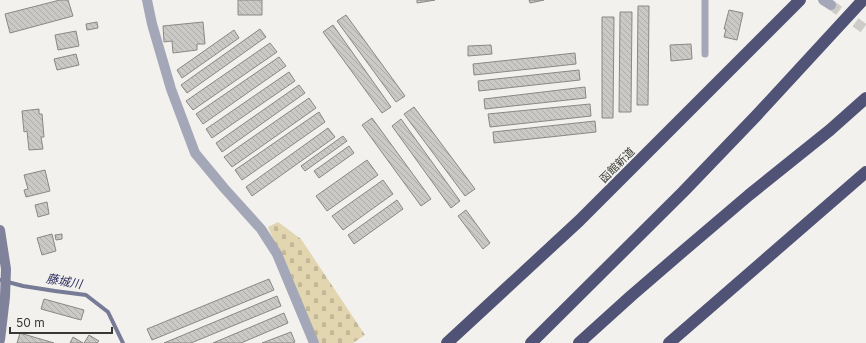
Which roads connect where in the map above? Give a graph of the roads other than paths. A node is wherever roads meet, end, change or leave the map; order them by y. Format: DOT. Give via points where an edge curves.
graph roads {
  1 [pos="147,0"];
  2 [pos="704,0"];
  3 [pos="800,0"];
  4 [pos="863,0"];
  5 [pos="705,54"];
  6 [pos="866,98"];
  7 [pos="866,172"];
  8 [pos="0,230"];
  9 [pos="0,340"];
  10 [pos="314,343"];
  11 [pos="447,343"];
  12 [pos="531,343"];
  13 [pos="579,343"];
  14 [pos="669,343"];
  1 -- 10 [label="street" via="171,89 195,153 261,229 277,254"];
  2 -- 5 [label="lane"];
  3 -- 11 [label="highway, 函館新道" via="579,222"];
  4 -- 12 [label="highway" via="683,192"];
  6 -- 13 [label="highway" via="749,195"];
  7 -- 14 [label="highway"];
  8 -- 9 [label="street" via="6,269"];
}
